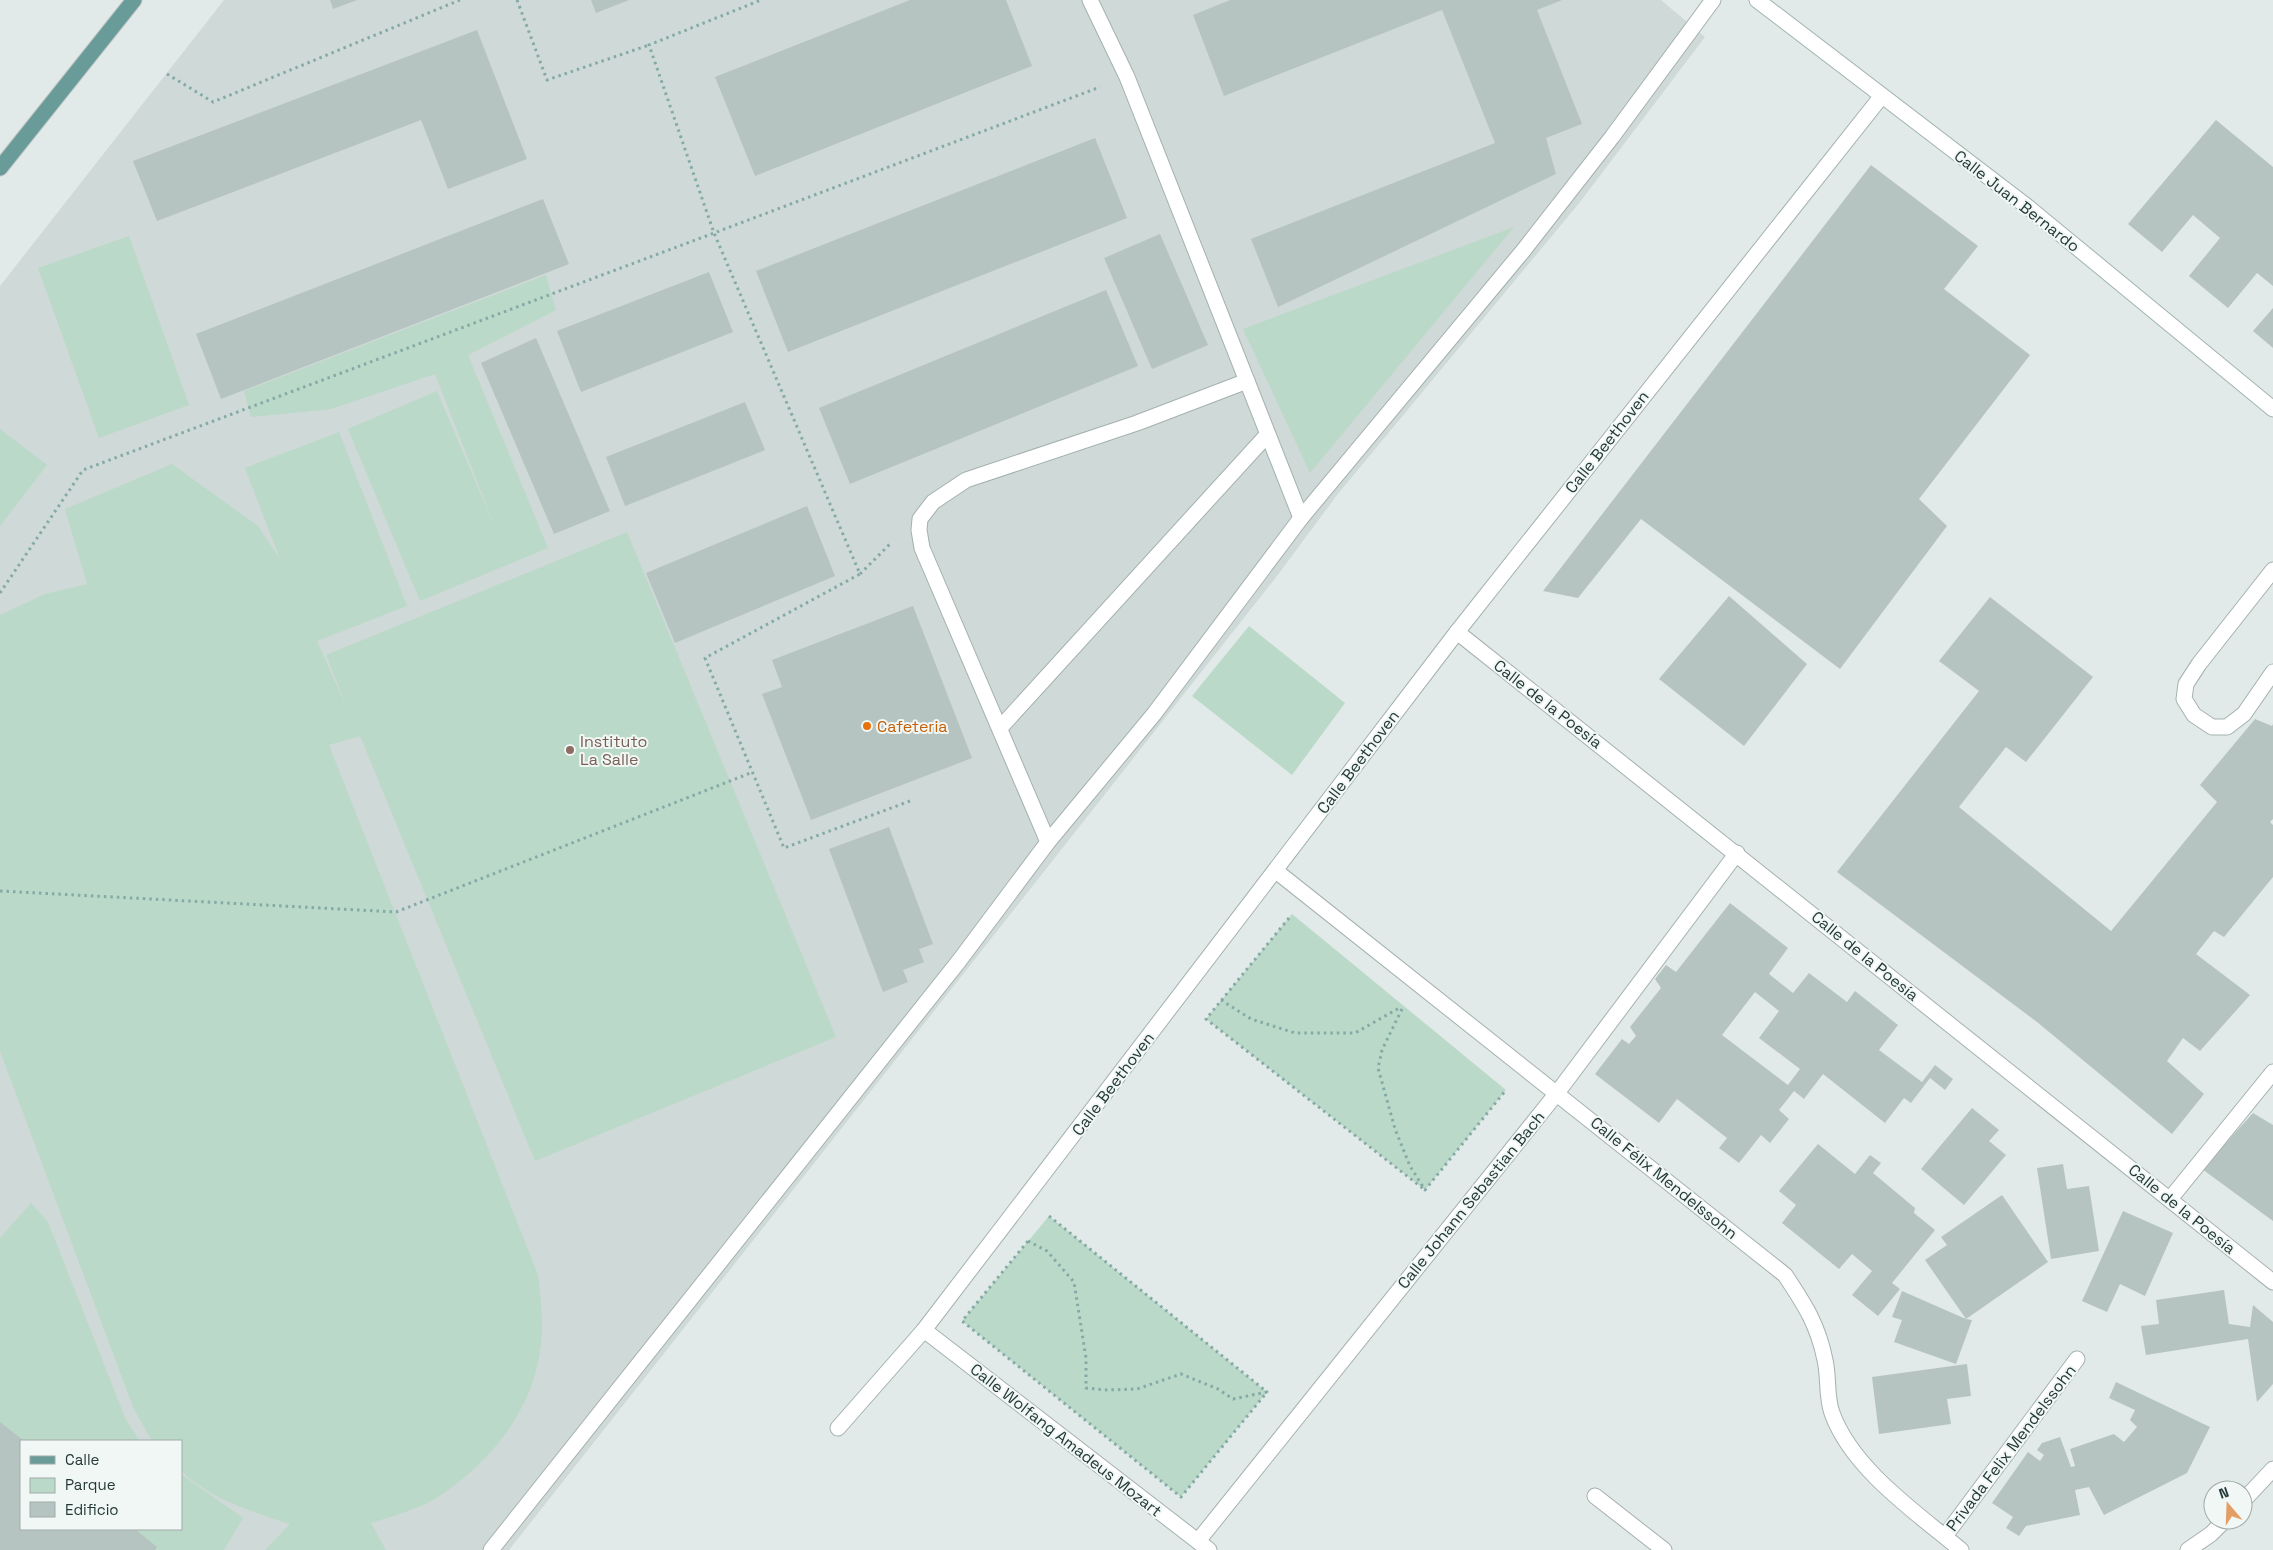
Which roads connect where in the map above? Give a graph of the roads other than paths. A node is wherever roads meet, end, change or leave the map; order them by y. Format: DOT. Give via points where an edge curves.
graph roads {
  1 [pos="134,0"];
  2 [pos="1090,0"];
  3 [pos="1713,0"];
  4 [pos="1757,0"];
  5 [pos="1881,97"];
  6 [pos="0,168"];
  7 [pos="1247,381"];
  8 [pos="2273,409"];
  9 [pos="1267,435"];
  10 [pos="1302,518"];
  11 [pos="2273,570"];
  12 [pos="1456,632"];
  13 [pos="2273,672"];
  14 [pos="1000,728"];
  15 [pos="1048,842"];
  16 [pos="1737,853"];
  17 [pos="1276,871"];
  18 [pos="2273,1072"];
  19 [pos="1557,1093"];
  20 [pos="2170,1199"];
  21 [pos="2273,1282"];
  22 [pos="924,1330"];
  23 [pos="2077,1359"];
  24 [pos="838,1428"];
  25 [pos="2273,1469"];
  26 [pos="2253,1490"];
  27 [pos="1595,1496"];
  28 [pos="2215,1530"];
  29 [pos="1944,1536"];
  30 [pos="1203,1546"];
  31 [pos="491,1550"];
  32 [pos="1664,1550"];
  33 [pos="1961,1550"];
  34 [pos="2188,1550"];
  1 -- 6 [label="main road"];
  2 -- 7 [label="street" via="1127,77"];
  3 -- 10 [label="street" via="1523,251"];
  4 -- 5 [label="street, Calle Juan Bernardo"];
  5 -- 8 [label="street, Calle Juan Bernardo" via="2029,208"];
  5 -- 12 [label="street, Calle Beethoven"];
  7 -- 9 [label="street"];
  7 -- 14 [label="street" via="1137,423 966,480 927,509 920,519 922,548"];
  9 -- 10 [label="street"];
  9 -- 14 [label="street"];
  10 -- 15 [label="street" via="1154,714"];
  11 -- 13 [label="street" via="2199,664 2186,684 2184,699 2194,715 2212,727 2227,727 2244,714"];
  12 -- 16 [label="street, Calle de la Poesía"];
  12 -- 17 [label="street, Calle Beethoven"];
  14 -- 15 [label="street"];
  15 -- 31 [label="street" via="959,961"];
  16 -- 19 [label="street, Calle Johann Sebastian Bach"];
  16 -- 20 [label="street, Calle de la Poesía"];
  17 -- 19 [label="street, Calle Félix Mendelssohn"];
  17 -- 22 [label="street, Calle Beethoven"];
  18 -- 20 [label="street"];
  19 -- 29 [label="street, Calle Félix Mendelssohn" via="1785,1275 1811,1314 1825,1361 1831,1412 1850,1449 1914,1514"];
  19 -- 30 [label="street, Calle Johann Sebastian Bach"];
  20 -- 21 [label="street, Calle de la Poesía"];
  22 -- 24 [label="street, Calle Beethoven"];
  22 -- 30 [label="street, Calle Wolfang Amadeus Mozart"];
  23 -- 29 [label="street, Privada Felix Mendelssohn"];
  25 -- 26 [label="street"];
  27 -- 32 [label="street"];
  28 -- 34 [label="street"];
  29 -- 33 [label="street, Calle Félix Mendelssohn"];
}
